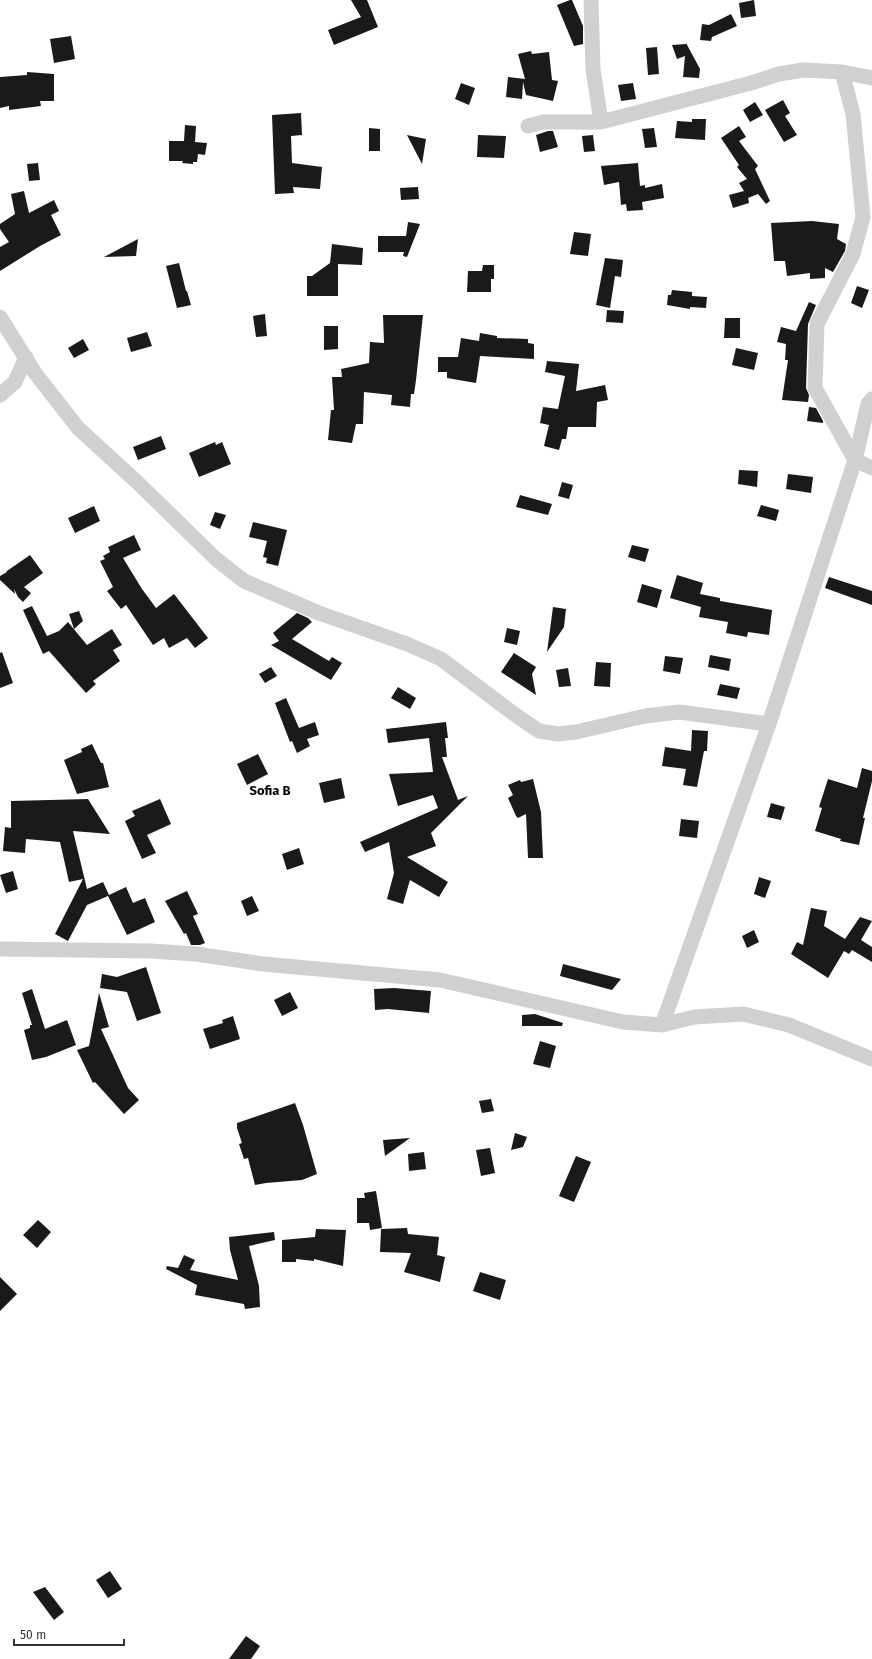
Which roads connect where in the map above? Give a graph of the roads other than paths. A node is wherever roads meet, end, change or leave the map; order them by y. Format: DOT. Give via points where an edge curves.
graph roads {
  1 [pos="591,0"];
  2 [pos="842,72"];
  3 [pos="872,78"];
  4 [pos="601,122"];
  5 [pos="528,126"];
  6 [pos="0,317"];
  7 [pos="26,357"];
  8 [pos="15,382"];
  9 [pos="44,384"];
  10 [pos="0,395"];
  11 [pos="872,399"];
  12 [pos="855,460"];
  13 [pos="872,468"];
  14 [pos="769,724"];
  15 [pos="0,949"];
  16 [pos="662,1025"];
  17 [pos="872,1059"];
  1 -- 4 [label="street" via="593,69"];
  2 -- 3 [label="street"];
  2 -- 4 [label="street" via="803,70 779,74"];
  2 -- 12 [label="street" via="853,114 863,217 853,254 817,324 815,388"];
  4 -- 5 [label="street" via="543,122"];
  6 -- 7 [label="street"];
  7 -- 8 [label="street"];
  7 -- 9 [label="street"];
  8 -- 9 [label="street"];
  8 -- 10 [label="street"];
  9 -- 14 [label="street" via="78,428 216,559 244,581 319,613 441,658 539,731 558,734 576,732 645,716 678,712"];
  11 -- 12 [label="street" via="868,404"];
  12 -- 13 [label="street"];
  12 -- 14 [label="street"];
  14 -- 16 [label="street"];
  15 -- 16 [label="street" via="196,954 263,964 440,980 623,1022"];
  16 -- 17 [label="street" via="694,1017 743,1014 789,1025"];
}
